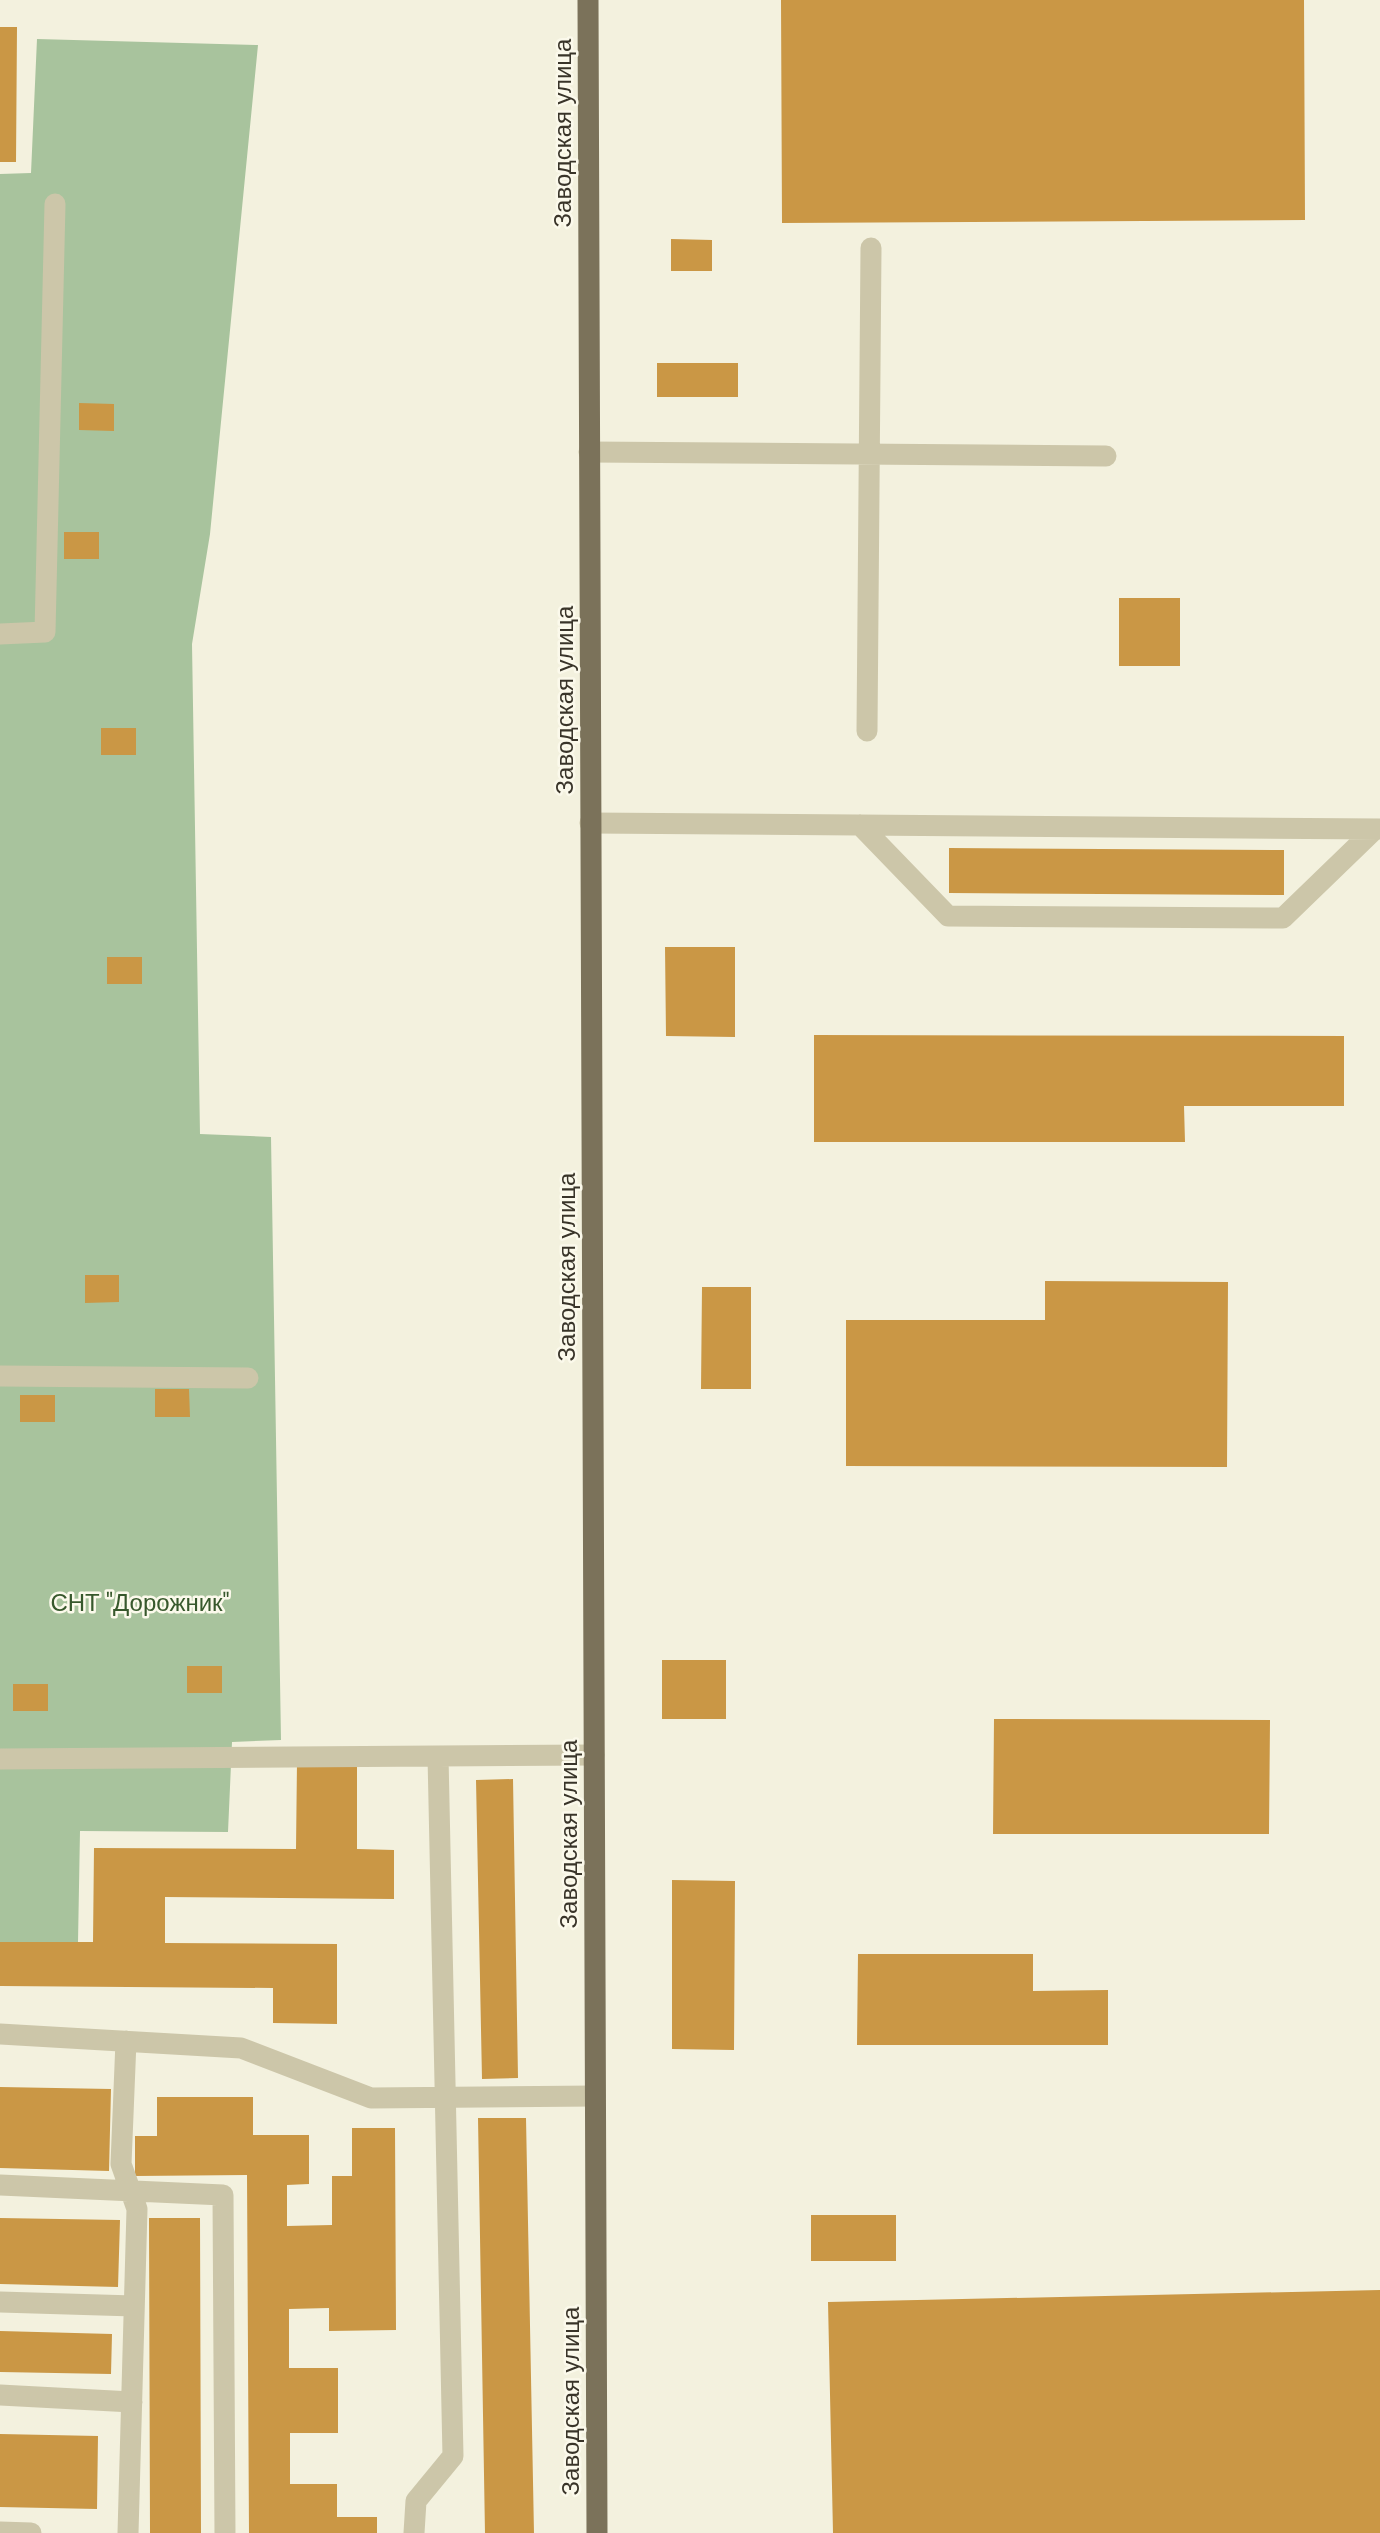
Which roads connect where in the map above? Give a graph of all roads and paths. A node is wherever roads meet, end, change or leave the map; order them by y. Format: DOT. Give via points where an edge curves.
graph roads {
  1 [pos="587,0"];
  2 [pos="55,204"];
  3 [pos="871,248"];
  4 [pos="589,452"];
  5 [pos="869,454"];
  6 [pos="1106,456"];
  7 [pos="0,634"];
  8 [pos="867,731"];
  9 [pos="590,823"];
  10 [pos="860,825"];
  11 [pos="1378,829"];
  12 [pos="0,1377"];
  13 [pos="248,1378"];
  14 [pos="594,1755"];
  15 [pos="438,1756"];
  16 [pos="0,1759"];
  17 [pos="0,2034"];
  18 [pos="126,2041"];
  19 [pos="595,2096"];
  20 [pos="443,2097"];
  21 [pos="0,2185"];
  22 [pos="130,2191"];
  23 [pos="0,2302"];
  24 [pos="134,2306"];
  25 [pos="0,2395"];
  26 [pos="132,2402"];
  27 [pos="0,2532"];
  28 [pos="30,2533"];
  29 [pos="128,2533"];
  30 [pos="225,2533"];
  31 [pos="414,2533"];
  32 [pos="597,2533"];
  1 -- 4 [label="main road, Заводская улица"];
  2 -- 7 [label="lane" via="45,632"];
  3 -- 5 [label="lane"];
  4 -- 5 [label="lane"];
  4 -- 9 [label="main road, Заводская улица"];
  5 -- 6 [label="lane"];
  5 -- 8 [label="lane"];
  9 -- 10 [label="lane"];
  9 -- 14 [label="main road, Заводская улица"];
  10 -- 11 [label="lane"];
  10 -- 11 [label="lane" via="948,916 1283,918"];
  12 -- 13 [label="lane"];
  14 -- 15 [label="lane"];
  14 -- 19 [label="main road, Заводская улица"];
  15 -- 16 [label="lane"];
  15 -- 20 [label="lane"];
  17 -- 18 [label="lane"];
  18 -- 20 [label="lane" via="241,2048 372,2098"];
  18 -- 22 [label="lane" via="121,2164"];
  19 -- 20 [label="lane"];
  19 -- 32 [label="main road, Заводская улица"];
  20 -- 31 [label="lane" via="453,2456 416,2501"];
  21 -- 22 [label="lane"];
  22 -- 24 [label="lane" via="137,2209"];
  22 -- 30 [label="lane" via="222,2195"];
  23 -- 24 [label="lane"];
  24 -- 26 [label="lane"];
  25 -- 26 [label="lane"];
  26 -- 29 [label="lane"];
  27 -- 28 [label="lane"];
}
